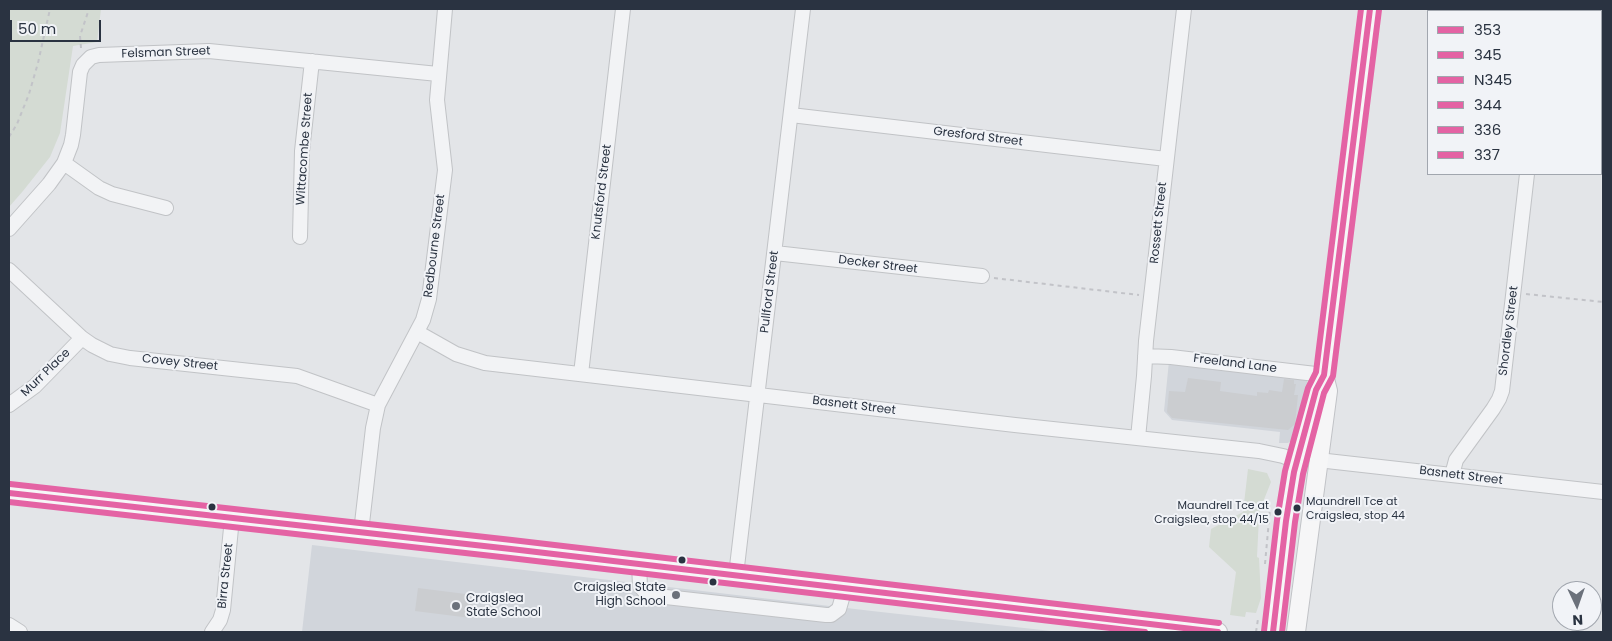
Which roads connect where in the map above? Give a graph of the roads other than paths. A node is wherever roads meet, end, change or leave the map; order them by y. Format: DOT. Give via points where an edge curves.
graph roads {
  1 [pos="445,9"];
  2 [pos="624,9"];
  3 [pos="803,9"];
  4 [pos="1184,9"];
  5 [pos="1370,9"];
  6 [pos="312,61"];
  7 [pos="438,74"];
  8 [pos="791,114"];
  9 [pos="1166,159"];
  10 [pos="64,163"];
  11 [pos="1527,175"];
  12 [pos="166,208"];
  13 [pos="9,229"];
  14 [pos="300,237"];
  15 [pos="775,253"];
  16 [pos="9,270"];
  17 [pos="982,276"];
  18 [pos="417,332"];
  19 [pos="82,338"];
  20 [pos="1145,356"];
  21 [pos="580,374"];
  22 [pos="1324,375"];
  23 [pos="758,394"];
  24 [pos="9,405"];
  25 [pos="378,405"];
  26 [pos="1138,438"];
  27 [pos="1318,460"];
  28 [pos="1296,461"];
  29 [pos="1452,475"];
  30 [pos="1603,492"];
  31 [pos="9,493"];
  32 [pos="232,518"];
  33 [pos="361,532"];
  34 [pos="640,564"];
  35 [pos="736,575"];
  36 [pos="845,588"];
  37 [pos="9,625"];
  38 [pos="20,632"];
  39 [pos="212,632"];
  40 [pos="1218,632"];
  41 [pos="1273,632"];
  42 [pos="1296,632"];
  1 -- 7 [label="street, Redbourne Street"];
  2 -- 21 [label="street, Knutsford Street"];
  3 -- 8 [label="street, Pullford Street"];
  4 -- 9 [label="street, Rossett Street"];
  5 -- 22 [label="main road"];
  6 -- 7 [label="street, Felsman Street"];
  6 -- 10 [label="street, Felsman Street" via="209,51 91,57 83,65 79,80 71,145"];
  6 -- 14 [label="street, Wittacombe Street" via="302,151"];
  7 -- 18 [label="street, Redbourne Street" via="437,100 445,170 429,299"];
  8 -- 9 [label="street, Gresford Street"];
  8 -- 15 [label="street, Pullford Street"];
  9 -- 20 [label="street, Rossett Street"];
  10 -- 12 [label="street" via="112,194"];
  10 -- 13 [label="street"];
  11 -- 29 [label="street, Shordley Street" via="1499,399 1456,460"];
  15 -- 17 [label="street, Decker Street"];
  15 -- 23 [label="street, Pullford Street"];
  16 -- 19 [label="street, Covey Street"];
  18 -- 21 [label="street, Basnett Street" via="473,361"];
  18 -- 25 [label="street, Redbourne Street"];
  19 -- 24 [label="street, Murr Place" via="35,386"];
  19 -- 25 [label="street, Covey Street" via="100,350 120,357 297,376"];
  20 -- 22 [label="street, Freeland Lane"];
  20 -- 26 [label="street, Rossett Street"];
  21 -- 23 [label="street, Basnett Street"];
  22 -- 27 [label="main road" via="1328,391"];
  22 -- 28 [label="main road" via="1316,390"];
  23 -- 26 [label="street, Basnett Street"];
  23 -- 35 [label="street, Pullford Street"];
  25 -- 33 [label="street, Redbourne Street"];
  26 -- 28 [label="street, Basnett Street" via="1259,451"];
  27 -- 29 [label="street, Basnett Street"];
  27 -- 42 [label="main road"];
  28 -- 41 [label="main road"];
  29 -- 30 [label="street, Basnett Street"];
  31 -- 32 [label="main road"];
  32 -- 33 [label="main road"];
  32 -- 39 [label="street, Birra Street" via="223,610"];
  33 -- 34 [label="main road"];
  34 -- 35 [label="main road"];
  34 -- 36 [label="street" via="642,590 667,598 826,616 839,608"];
  35 -- 36 [label="main road"];
  36 -- 40 [label="main road"];
  37 -- 38 [label="street"];
}
